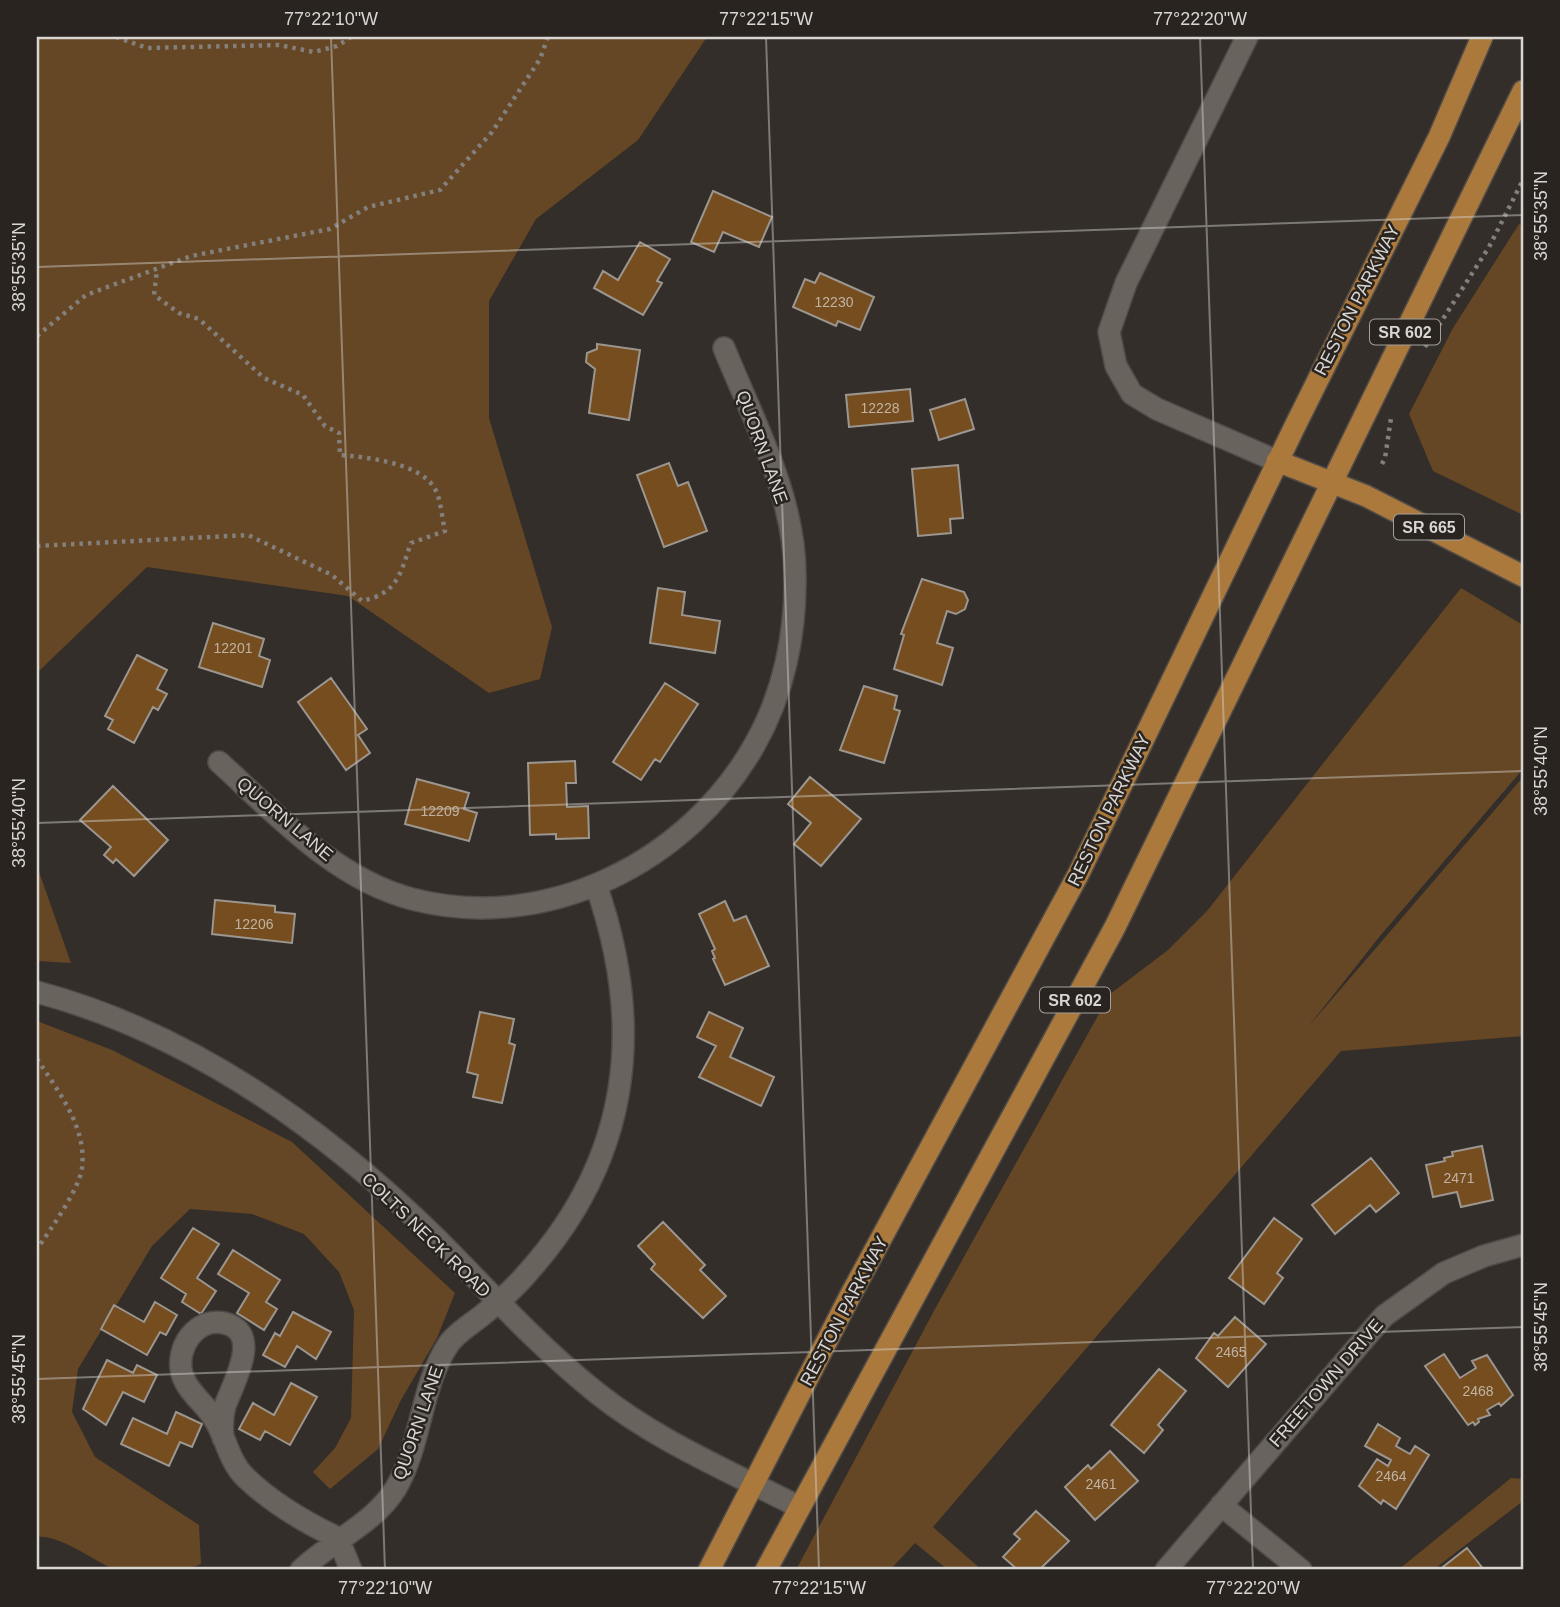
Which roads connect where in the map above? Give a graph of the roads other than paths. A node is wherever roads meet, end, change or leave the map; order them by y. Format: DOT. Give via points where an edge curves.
graph roads {
  1 [pos="1247,37"];
  2 [pos="1482,37"];
  3 [pos="1523,91"];
  4 [pos="724,348"];
  5 [pos="1278,461"];
  6 [pos="1332,483"];
  7 [pos="1523,576"];
  8 [pos="219,762"];
  9 [pos="596,886"];
  10 [pos="37,992"];
  11 [pos="1523,1245"];
  12 [pos="497,1304"];
  13 [pos="223,1438"];
  14 [pos="753,1484"];
  15 [pos="1221,1505"];
  16 [pos="799,1507"];
  17 [pos="338,1538"];
  18 [pos="301,1570"];
  19 [pos="351,1570"];
  20 [pos="709,1570"];
  21 [pos="766,1570"];
  22 [pos="1166,1570"];
  23 [pos="1301,1570"];
  1 -- 5 [label="street" via="1126,283 1109,332 1116,366 1132,394"];
  2 -- 5 [label="main road, RESTON PARKWAY / SR 602" via="1439,137"];
  3 -- 6 [label="main road, SR 602"];
  4 -- 9 [label="street, QUORN LANE" via="779,485 790,528 796,572 787,661 774,704 733,779 676,838"];
  5 -- 6 [label="main road, SR 665"];
  5 -- 14 [label="main road, RESTON PARKWAY / SR 602" via="1079,873"];
  6 -- 7 [label="main road, SR 665"];
  6 -- 16 [label="main road, SR 602" via="1115,927"];
  8 -- 9 [label="street, QUORN LANE" via="308,842 344,867 412,899 494,908 535,904"];
  9 -- 12 [label="street, QUORN LANE" via="620,968 624,1020 616,1112 607,1143 560,1233"];
  10 -- 12 [label="street, COLTS NECK ROAD" via="142,1030 260,1095 380,1186"];
  11 -- 15 [label="street, FREETOWN DRIVE" via="1484,1255 1444,1273 1384,1316"];
  12 -- 14 [label="street, COLTS NECK ROAD" via="599,1395 686,1450"];
  12 -- 17 [label="street, QUORN LANE" via="451,1341 436,1364 407,1466 394,1490"];
  13 -- 13 [label="street" via="181,1372 188,1339 198,1326 210,1322 236,1329 244,1355 224,1408"];
  13 -- 17 [label="street" via="243,1475 273,1502"];
  14 -- 16 [label="street, COLTS NECK ROAD"];
  14 -- 20 [label="main road, RESTON PARKWAY / SR 602"];
  15 -- 22 [label="street, FREETOWN DRIVE"];
  15 -- 23 [label="street"];
  16 -- 21 [label="main road, SR 602"];
  17 -- 18 [label="street, QUORN LANE"];
  17 -- 19 [label="street"];
}
